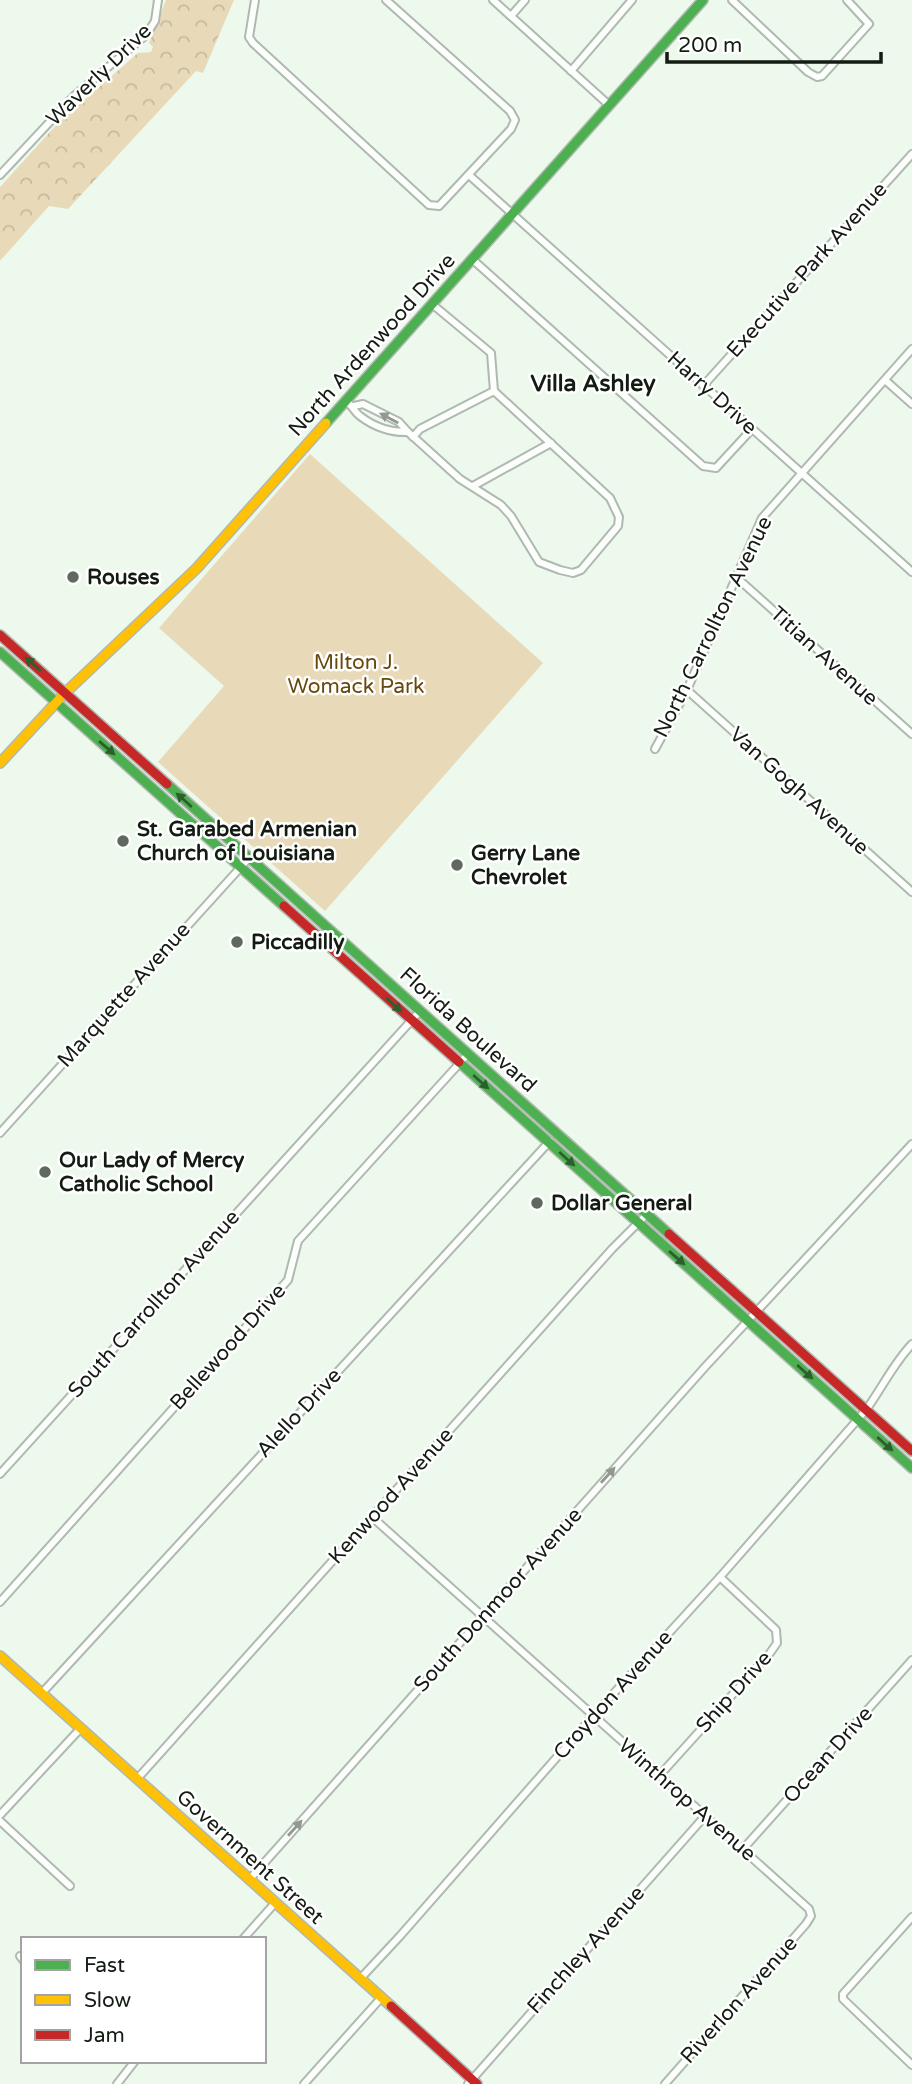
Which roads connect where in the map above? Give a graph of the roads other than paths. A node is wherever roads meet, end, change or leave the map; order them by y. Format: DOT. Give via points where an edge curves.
graph roads {
  1 [pos="158,0"];
  2 [pos="255,0"];
  3 [pos="386,0"];
  4 [pos="493,0"];
  5 [pos="525,0"];
  6 [pos="632,0"];
  7 [pos="703,0"];
  8 [pos="732,0"];
  9 [pos="847,0"];
  10 [pos="511,16"];
  11 [pos="571,71"];
  12 [pos="610,104"];
  13 [pos="912,154"];
  14 [pos="0,175"];
  15 [pos="469,175"];
  16 [pos="512,215"];
  17 [pos="472,259"];
  18 [pos="432,303"];
  19 [pos="912,349"];
  20 [pos="885,380"];
  21 [pos="703,386"];
  22 [pos="494,391"];
  23 [pos="345,400"];
  24 [pos="912,404"];
  25 [pos="354,406"];
  26 [pos="752,429"];
  27 [pos="411,435"];
  28 [pos="551,443"];
  29 [pos="802,473"];
  30 [pos="473,485"];
  31 [pos="912,572"];
  32 [pos="736,577"];
  33 [pos="0,635"];
  34 [pos="0,652"];
  35 [pos="687,690"];
  36 [pos="65,693"];
  37 [pos="57,702"];
  38 [pos="912,734"];
  39 [pos="655,749"];
  40 [pos="0,763"];
  41 [pos="249,858"];
  42 [pos="240,867"];
  43 [pos="912,892"];
  44 [pos="308,911"];
  45 [pos="299,920"];
  46 [pos="420,1011"];
  47 [pos="412,1020"];
  48 [pos="468,1054"];
  49 [pos="460,1063"];
  50 [pos="0,1133"];
  51 [pos="557,1133"];
  52 [pos="548,1143"];
  53 [pos="912,1144"];
  54 [pos="647,1214"];
  55 [pos="637,1222"];
  56 [pos="756,1311"];
  57 [pos="748,1321"];
  58 [pos="768,1339"];
  59 [pos="912,1344"];
  60 [pos="804,1354"];
  61 [pos="866,1410"];
  62 [pos="858,1420"];
  63 [pos="912,1451"];
  64 [pos="912,1468"];
  65 [pos="0,1474"];
  66 [pos="372,1517"];
  67 [pos="720,1577"];
  68 [pos="0,1601"];
  69 [pos="482,1616"];
  70 [pos="0,1656"];
  71 [pos="912,1660"];
  72 [pos="42,1693"];
  73 [pos="593,1716"];
  74 [pos="80,1729"];
  75 [pos="659,1776"];
  76 [pos="137,1779"];
  77 [pos="0,1815"];
  78 [pos="705,1816"];
  79 [pos="0,1821"];
  80 [pos="743,1849"];
  81 [pos="249,1880"];
  82 [pos="70,1886"];
  83 [pos="275,1903"];
  84 [pos="811,1916"];
  85 [pos="912,1917"];
  86 [pos="245,1937"];
  87 [pos="360,1979"];
  88 [pos="381,1998"];
  89 [pos="133,2063"];
  90 [pos="912,2065"];
  91 [pos="472,2083"];
  92 [pos="117,2084"];
  93 [pos="304,2084"];
  94 [pos="665,2084"];
  1 -- 14 [label="street, Waverly Drive" via="155,22 146,35 75,95"];
  2 -- 15 [label="street" via="249,37 253,43 429,205 439,206"];
  3 -- 15 [label="street" via="512,115 511,128"];
  4 -- 10 [label="street"];
  5 -- 10 [label="street"];
  6 -- 11 [label="street"];
  7 -- 12 [label="main road, North Ardenwood Drive"];
  8 -- 9 [label="street" via="817,77 869,24"];
  10 -- 11 [label="street"];
  11 -- 12 [label="street"];
  12 -- 16 [label="main road, North Ardenwood Drive"];
  13 -- 21 [label="street, Executive Park Avenue"];
  15 -- 16 [label="street, Harry Drive"];
  16 -- 17 [label="main road, North Ardenwood Drive"];
  16 -- 21 [label="street, Harry Drive"];
  17 -- 18 [label="main road, North Ardenwood Drive"];
  17 -- 26 [label="street" via="703,466 716,468"];
  18 -- 22 [label="street" via="491,352"];
  18 -- 23 [label="main road, North Ardenwood Drive"];
  19 -- 20 [label="street, North Carrollton Avenue"];
  20 -- 24 [label="street"];
  20 -- 29 [label="street, North Carrollton Avenue"];
  21 -- 26 [label="street, Harry Drive"];
  22 -- 27 [label="street"];
  22 -- 28 [label="street"];
  23 -- 25 [label="street"];
  23 -- 36 [label="main road, North Ardenwood Drive" via="197,568"];
  27 -- 25 [label="street, one-way" via="399,422 363,404"];
  25 -- 27 [label="street" via="358,415 393,433"];
  26 -- 29 [label="street, Harry Drive"];
  27 -- 30 [label="street"];
  28 -- 30 [label="street"];
  28 -- 30 [label="street" via="610,498 619,517 618,526 581,570 573,573 540,562 506,511"];
  29 -- 31 [label="street, Harry Drive"];
  29 -- 32 [label="street, North Carrollton Avenue" via="762,518"];
  32 -- 35 [label="street, North Carrollton Avenue"];
  32 -- 38 [label="street, Titian Avenue"];
  36 -- 33 [label="main road, Florida Boulevard, one-way"];
  34 -- 37 [label="main road, Florida Boulevard"];
  35 -- 39 [label="street, North Carrollton Avenue"];
  35 -- 43 [label="street, Van Gogh Avenue"];
  36 -- 37 [label="main road, North Ardenwood Drive"];
  41 -- 36 [label="main road, Florida Boulevard, one-way"];
  37 -- 40 [label="main road, North Ardenwood Drive"];
  37 -- 42 [label="main road, Florida Boulevard, one-way"];
  41 -- 42 [label="street, Marquette Avenue"];
  41 -- 44 [label="main road, Florida Boulevard"];
  42 -- 45 [label="main road, Florida Boulevard"];
  42 -- 50 [label="street, Marquette Avenue"];
  44 -- 45 [label="main road"];
  44 -- 46 [label="main road, Florida Boulevard"];
  45 -- 47 [label="main road, Florida Boulevard, one-way"];
  46 -- 47 [label="street, South Carrollton Avenue"];
  46 -- 48 [label="main road, Florida Boulevard"];
  47 -- 49 [label="main road, Florida Boulevard"];
  47 -- 65 [label="street, South Carrollton Avenue"];
  48 -- 49 [label="street, Bellewood Drive"];
  48 -- 51 [label="main road, Florida Boulevard"];
  49 -- 52 [label="main road, Florida Boulevard, one-way"];
  49 -- 68 [label="street, Bellewood Drive" via="298,1241 288,1280"];
  51 -- 52 [label="street, Alello Drive"];
  51 -- 54 [label="main road, Florida Boulevard"];
  52 -- 55 [label="main road, Florida Boulevard, one-way"];
  52 -- 72 [label="street, Alello Drive"];
  53 -- 56 [label="street, South Donmoor Avenue"];
  54 -- 55 [label="street, Kenwood Avenue"];
  54 -- 56 [label="main road, Florida Boulevard"];
  55 -- 57 [label="main road, Florida Boulevard, one-way"];
  55 -- 66 [label="street, Kenwood Avenue"];
  56 -- 57 [label="street, South Donmoor Avenue"];
  56 -- 60 [label="main road, Florida Boulevard"];
  57 -- 58 [label="main road, Florida Boulevard"];
  69 -- 57 [label="street, South Donmoor Avenue, one-way"];
  58 -- 60 [label="main road" via="773,1336"];
  58 -- 62 [label="main road, Florida Boulevard, one-way"];
  59 -- 61 [label="street, Croydon Avenue" via="891,1368"];
  60 -- 61 [label="main road, Florida Boulevard"];
  61 -- 62 [label="street, Croydon Avenue"];
  61 -- 63 [label="main road, Florida Boulevard"];
  62 -- 64 [label="main road, Florida Boulevard, one-way"];
  62 -- 67 [label="street, Croydon Avenue"];
  66 -- 69 [label="street, Winthrop Avenue"];
  66 -- 76 [label="street, Kenwood Avenue"];
  67 -- 73 [label="street, Croydon Avenue"];
  67 -- 75 [label="street, Ship Drive" via="776,1630 777,1643"];
  69 -- 73 [label="street, Winthrop Avenue"];
  81 -- 69 [label="street, South Donmoor Avenue, one-way"];
  70 -- 72 [label="main road, Government Street"];
  71 -- 80 [label="street, Ocean Drive"];
  72 -- 74 [label="main road, Government Street"];
  73 -- 75 [label="street, Winthrop Avenue"];
  73 -- 87 [label="street, Croydon Avenue"];
  74 -- 76 [label="main road, Government Street"];
  74 -- 77 [label="street"];
  75 -- 78 [label="street, Winthrop Avenue"];
  76 -- 81 [label="main road, Government Street"];
  78 -- 80 [label="street, Winthrop Avenue"];
  78 -- 91 [label="street, Finchley Avenue"];
  79 -- 82 [label="street"];
  80 -- 84 [label="street, Winthrop Avenue" via="805,1904"];
  81 -- 83 [label="main road, Government Street"];
  83 -- 86 [label="street"];
  83 -- 87 [label="main road, Government Street"];
  84 -- 94 [label="street, Riverlon Avenue"];
  85 -- 90 [label="street" via="843,1994"];
  87 -- 88 [label="main road, Government Street"];
  88 -- 91 [label="main road, Government Street"];
  88 -- 93 [label="street"];
  89 -- 92 [label="street"];
}
